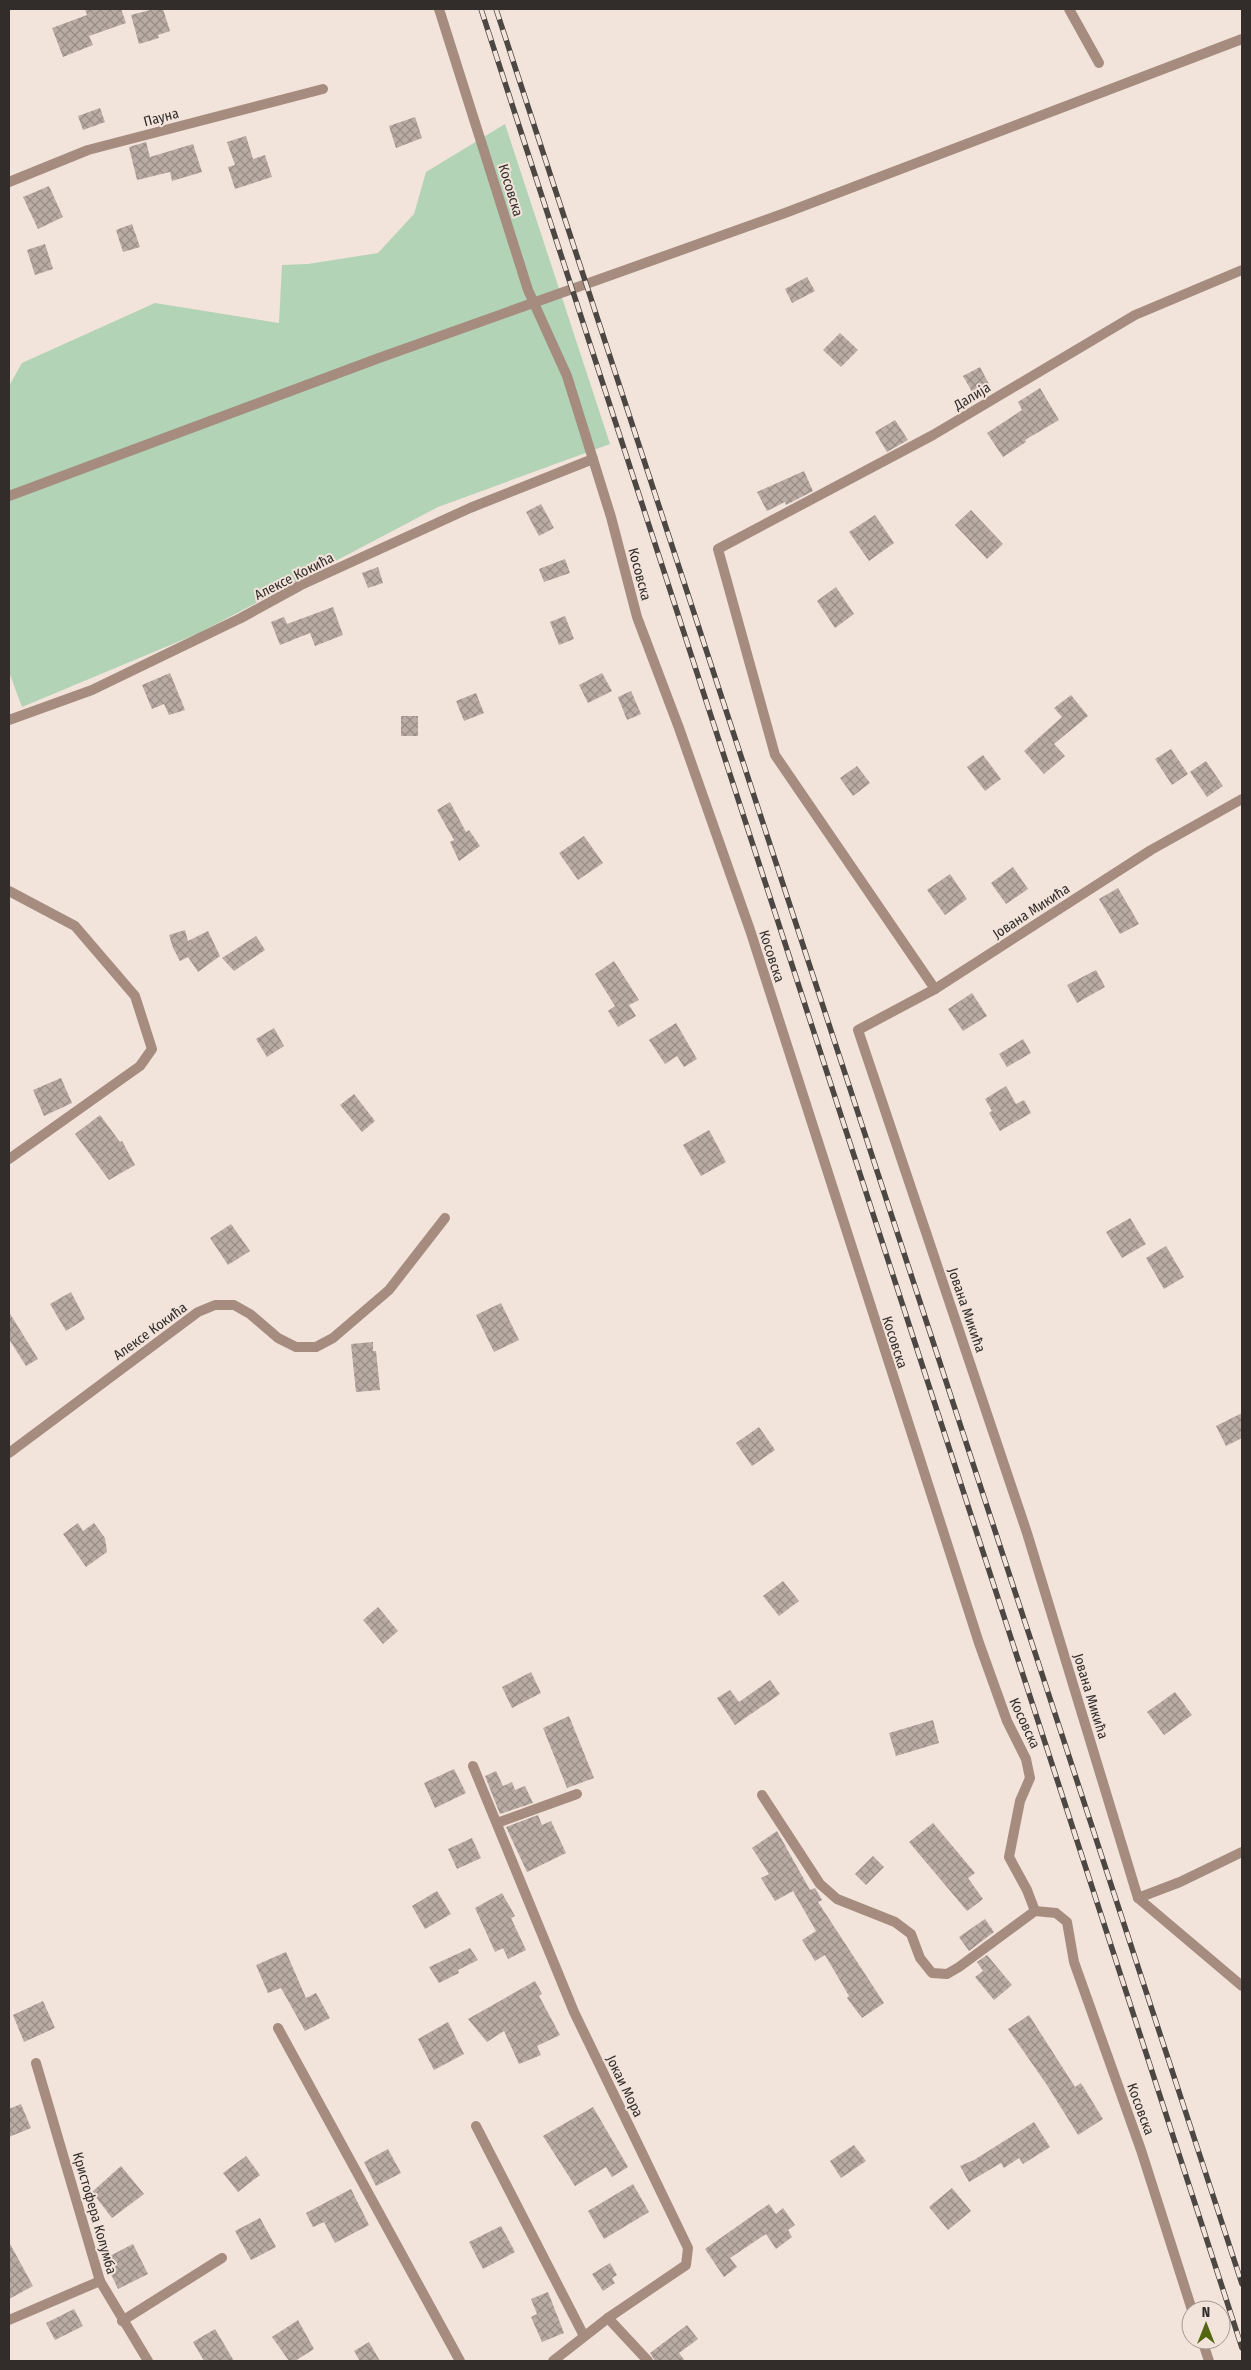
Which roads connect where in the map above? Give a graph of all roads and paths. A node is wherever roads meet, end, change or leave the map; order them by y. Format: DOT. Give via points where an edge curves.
graph roads {
  1 [pos="439,9"];
  2 [pos="1069,9"];
  3 [pos="1242,39"];
  4 [pos="1100,63"];
  5 [pos="324,89"];
  6 [pos="9,182"];
  7 [pos="1242,270"];
  8 [pos="593,459"];
  9 [pos="9,496"];
  10 [pos="9,720"];
  11 [pos="1242,799"];
  12 [pos="9,891"];
  13 [pos="935,989"];
  14 [pos="9,1159"];
  15 [pos="445,1218"];
  16 [pos="9,1454"];
  17 [pos="473,1766"];
  18 [pos="577,1794"];
  19 [pos="762,1796"];
  20 [pos="497,1823"];
  21 [pos="1242,1852"];
  22 [pos="1138,1898"];
  23 [pos="1035,1911"];
  24 [pos="1242,1986"];
  25 [pos="278,2028"];
  26 [pos="36,2063"];
  27 [pos="476,2126"];
  28 [pos="222,2258"];
  29 [pos="100,2281"];
  30 [pos="1189,2300"];
  31 [pos="608,2318"];
  32 [pos="9,2320"];
  33 [pos="122,2321"];
  34 [pos="584,2336"];
  35 [pos="148,2361"];
  36 [pos="460,2361"];
  37 [pos="553,2361"];
  38 [pos="648,2361"];
  1 -- 8 [label="street, Косовска" via="528,290 566,376"];
  2 -- 4 [label="street"];
  3 -- 9 [label="street" via="785,213 379,358"];
  5 -- 6 [label="street, Пауна" via="88,150"];
  7 -- 13 [label="street, Далија" via="1135,314 933,435 718,549 775,755"];
  8 -- 10 [label="street, Алексе Кокића" via="470,508 301,585 241,618 92,690"];
  8 -- 23 [label="street, Косовска" via="637,617 750,930 979,1643 1007,1722 1026,1759 1030,1778 1020,1801 1009,1857"];
  11 -- 13 [label="street, Јована Микића" via="1151,850"];
  12 -- 14 [label="street" via="75,926 135,996 152,1049 140,1066"];
  13 -- 22 [label="street, Јована Микића" via="858,1030 1027,1533"];
  15 -- 16 [label="street, Алексе Кокића" via="389,1290 333,1338 316,1348 296,1348 234,1305 215,1305 198,1312"];
  17 -- 20 [label="street, Јокаи Мора"];
  18 -- 20 [label="street"];
  19 -- 23 [label="street" via="820,1884 837,1899 895,1922 911,1934 920,1958 932,1973 947,1974 960,1967"];
  20 -- 31 [label="street, Јокаи Мора" via="574,2012 688,2248 686,2265"];
  21 -- 22 [label="street"];
  22 -- 24 [label="street"];
  23 -- 30 [label="street, Косовска" via="1056,1913 1066,1922 1074,1962 1141,2150"];
  25 -- 36 [label="street"];
  26 -- 29 [label="street, Кристофера Колумба"];
  27 -- 34 [label="street"];
  28 -- 33 [label="street"];
  29 -- 32 [label="street"];
  29 -- 33 [label="street, Кристофера Колумба"];
  31 -- 34 [label="street, Јокаи Мора"];
  31 -- 38 [label="street"];
  33 -- 35 [label="street, Кристофера Колумба"];
  34 -- 37 [label="street, Јокаи Мора"];
}
